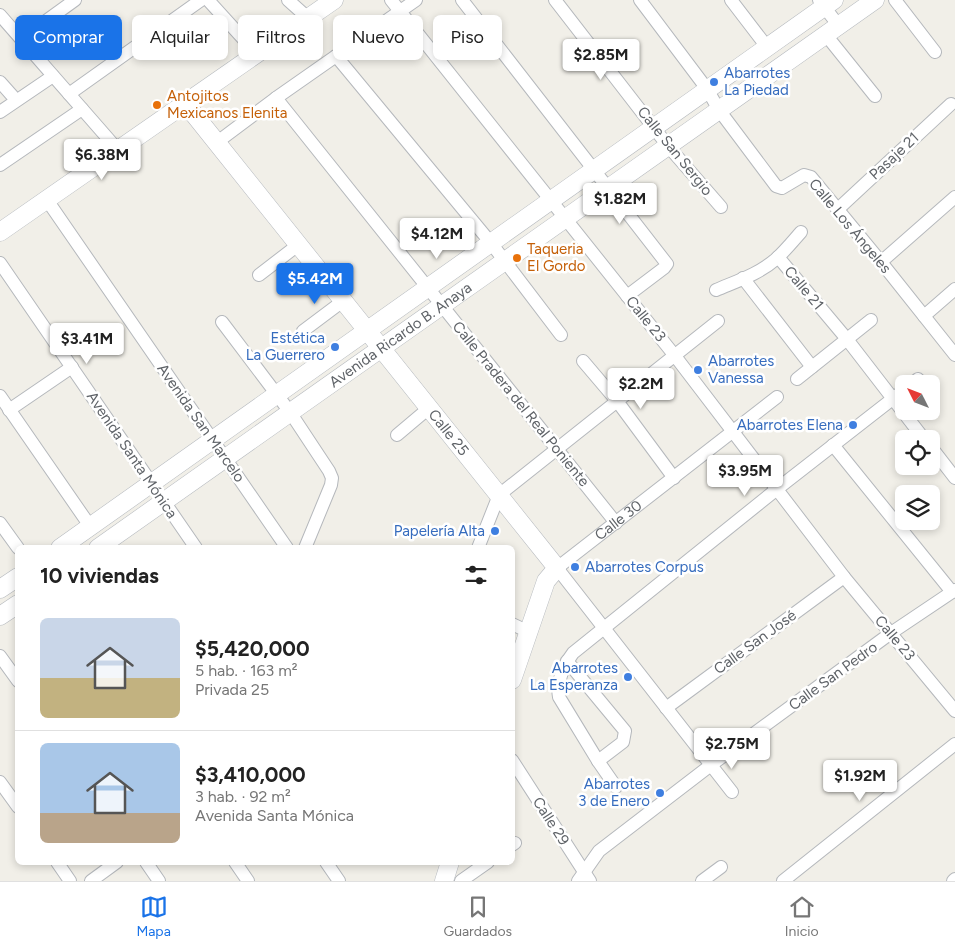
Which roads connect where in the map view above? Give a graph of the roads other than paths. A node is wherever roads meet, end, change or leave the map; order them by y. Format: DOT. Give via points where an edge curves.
graph roads {
  1 [pos="75,0"];
  2 [pos="201,0"];
  3 [pos="208,0"];
  4 [pos="288,0"];
  5 [pos="334,0"];
  6 [pos="391,0"];
  7 [pos="416,0"];
  8 [pos="462,0"];
  9 [pos="555,0"];
  10 [pos="640,0"];
  11 [pos="731,0"];
  12 [pos="875,0"];
  13 [pos="895,0"];
  14 [pos="826,2"];
  15 [pos="400,11"];
  16 [pos="0,15"];
  17 [pos="54,15"];
  18 [pos="305,15"];
  19 [pos="312,15"];
  20 [pos="394,15"];
  21 [pos="832,30"];
  22 [pos="15,32"];
  23 [pos="238,34"];
  24 [pos="767,47"];
  25 [pos="935,52"];
  26 [pos="333,58"];
  27 [pos="39,60"];
  28 [pos="247,60"];
  29 [pos="339,60"];
  30 [pos="53,76"];
  31 [pos="0,82"];
  32 [pos="707,89"];
  33 [pos="69,94"];
  34 [pos="875,96"];
  35 [pos="276,98"];
  36 [pos="16,100"];
  37 [pos="185,103"];
  38 [pos="951,104"];
  39 [pos="82,109"];
  40 [pos="719,110"];
  41 [pos="0,112"];
  42 [pos="655,127"];
  43 [pos="216,143"];
  44 [pos="668,146"];
  45 [pos="118,150"];
  46 [pos="0,165"];
  47 [pos="594,170"];
  48 [pos="609,188"];
  49 [pos="955,197"];
  50 [pos="47,200"];
  51 [pos="550,200"];
  52 [pos="721,207"];
  53 [pos="838,209"];
  54 [pos="564,219"];
  55 [pos="0,232"];
  56 [pos="801,232"];
  57 [pos="490,243"];
  58 [pos="298,244"];
  59 [pos="778,257"];
  60 [pos="505,261"];
  61 [pos="881,262"];
  62 [pos="0,263"];
  63 [pos="259,275"];
  64 [pos="743,278"];
  65 [pos="428,287"];
  66 [pos="955,289"];
  67 [pos="716,290"];
  68 [pos="627,296"];
  69 [pos="343,302"];
  70 [pos="442,305"];
  71 [pos="924,316"];
  72 [pos="871,320"];
  73 [pos="718,321"];
  74 [pos="222,322"];
  75 [pos="303,331"];
  76 [pos="367,331"];
  77 [pos="561,335"];
  78 [pos="846,338"];
  79 [pos="381,348"];
  80 [pos="955,355"];
  81 [pos="676,356"];
  82 [pos="584,361"];
  83 [pos="72,367"];
  84 [pos="812,367"];
  85 [pos="797,379"];
  86 [pos="277,394"];
  87 [pos="0,396"];
  88 [pos="895,396"];
  89 [pos="776,397"];
  90 [pos="892,398"];
  91 [pos="617,401"];
  92 [pos="429,408"];
  93 [pos="9,410"];
  94 [pos="290,412"];
  95 [pos="732,430"];
  96 [pos="917,430"];
  97 [pos="397,435"];
  98 [pos="212,440"];
  99 [pos="833,445"];
  100 [pos="557,448"];
  101 [pos="225,458"];
  102 [pos="940,459"];
  103 [pos="674,478"];
  104 [pos="955,478"];
  105 [pos="151,483"];
  106 [pos="777,489"];
  107 [pos="499,495"];
  108 [pos="163,501"];
  109 [pos="0,523"];
  110 [pos="616,523"];
  111 [pos="90,526"];
  112 [pos="16,545"];
  113 [pos="64,545"];
  114 [pos="103,545"];
  115 [pos="194,545"];
  116 [pos="285,545"];
  117 [pos="306,545"];
  118 [pos="479,545"];
  119 [pos="557,568"];
  120 [pos="844,577"];
  121 [pos="15,579"];
  122 [pos="0,590"];
  123 [pos="954,591"];
  124 [pos="15,606"];
  125 [pos="0,616"];
  126 [pos="515,625"];
  127 [pos="604,629"];
  128 [pos="529,632"];
  129 [pos="891,633"];
  130 [pos="0,656"];
  131 [pos="567,661"];
  132 [pos="515,672"];
  133 [pos="15,677"];
  134 [pos="666,708"];
  135 [pos="955,711"];
  136 [pos="955,744"];
  137 [pos="598,762"];
  138 [pos="515,765"];
  139 [pos="711,765"];
  140 [pos="0,782"];
  141 [pos="616,787"];
  142 [pos="732,792"];
  143 [pos="15,803"];
  144 [pos="59,865"];
  145 [pos="113,865"];
  146 [pos="148,865"];
  147 [pos="237,865"];
  148 [pos="328,865"];
  149 [pos="449,865"];
  150 [pos="484,865"];
  151 [pos="721,867"];
  152 [pos="584,878"];
  153 [pos="70,881"];
  154 [pos="91,881"];
  155 [pos="159,881"];
  156 [pos="248,881"];
  157 [pos="339,881"];
  158 [pos="444,881"];
  159 [pos="461,881"];
  160 [pos="702,881"];
  161 [pos="783,881"];
  1 -- 17 [label="street"];
  2 -- 33 [label="street"];
  3 -- 23 [label="street"];
  4 -- 18 [label="street"];
  5 -- 19 [label="street"];
  6 -- 15 [label="street, Calle 23"];
  7 -- 15 [label="street"];
  8 -- 47 [label="street"];
  9 -- 42 [label="street, Calle San Sergio"];
  10 -- 32 [label="street"];
  11 -- 24 [label="street"];
  12 -- 21 [label="street, Avenida Ricardo B. Anaya"];
  13 -- 25 [label="street"];
  14 -- 21 [label="street"];
  14 -- 24 [label="street, Avenida Ricardo B. Anaya"];
  15 -- 20 [label="street"];
  15 -- 51 [label="street, Calle 23"];
  16 -- 22 [label="street"];
  21 -- 34 [label="street"];
  21 -- 40 [label="street, Avenida Ricardo B. Anaya"];
  24 -- 32 [label="street, Avenida Ricardo B. Anaya"];
  26 -- 35 [label="street"];
  27 -- 30 [label="street"];
  28 -- 37 [label="street"];
  29 -- 57 [label="street"];
  30 -- 33 [label="street"];
  30 -- 36 [label="street"];
  31 -- 36 [label="street"];
  32 -- 40 [label="street"];
  32 -- 42 [label="street, Avenida Ricardo B. Anaya"];
  33 -- 39 [label="street"];
  35 -- 43 [label="street"];
  35 -- 65 [label="street, Calle Pradera del Real Poniente"];
  36 -- 41 [label="street"];
  37 -- 43 [label="street, Calle 25"];
  37 -- 45 [label="street"];
  38 -- 53 [label="street, Pasaje 21"];
  39 -- 45 [label="street"];
  39 -- 46 [label="street"];
  40 -- 44 [label="street, Avenida Ricardo B. Anaya"];
  40 -- 53 [label="street, Calle Los Ángeles" via="776,186 782,188 808,175"];
  42 -- 44 [label="street, Calle San Sergio"];
  42 -- 47 [label="street, Avenida Ricardo B. Anaya"];
  43 -- 58 [label="street, Calle 25"];
  44 -- 48 [label="street, Avenida Ricardo B. Anaya"];
  44 -- 52 [label="street, Calle San Sergio"];
  45 -- 50 [label="street"];
  47 -- 48 [label="street"];
  47 -- 51 [label="street, Avenida Ricardo B. Anaya"];
  48 -- 54 [label="street, Avenida Ricardo B. Anaya"];
  48 -- 68 [label="street" via="667,264"];
  49 -- 61 [label="street"];
  50 -- 55 [label="street"];
  50 -- 98 [label="street, Avenida San Marcelo"];
  51 -- 54 [label="street, Calle 23"];
  51 -- 57 [label="street, Avenida Ricardo B. Anaya"];
  53 -- 61 [label="street, Calle Los Ángeles"];
  54 -- 60 [label="street, Avenida Ricardo B. Anaya"];
  54 -- 68 [label="street, Calle 23"];
  56 -- 59 [label="street"];
  57 -- 60 [label="street"];
  57 -- 65 [label="street, Avenida Ricardo B. Anaya"];
  58 -- 63 [label="street"];
  58 -- 69 [label="street, Calle 25"];
  59 -- 64 [label="street, Calle 21"];
  59 -- 78 [label="street, Calle 21"];
  60 -- 70 [label="street, Avenida Ricardo B. Anaya"];
  60 -- 77 [label="street"];
  61 -- 71 [label="street, Calle Los Ángeles"];
  62 -- 83 [label="street, Avenida Santa Mónica"];
  64 -- 67 [label="street, Calle 21"];
  64 -- 84 [label="street"];
  65 -- 70 [label="street, Calle Pradera del Real Poniente"];
  65 -- 76 [label="street, Avenida Ricardo B. Anaya"];
  66 -- 71 [label="street"];
  68 -- 81 [label="street, Calle 23"];
  69 -- 75 [label="street"];
  69 -- 76 [label="street, Calle 25"];
  70 -- 79 [label="street, Avenida Ricardo B. Anaya"];
  70 -- 100 [label="street, Calle Pradera del Real Poniente"];
  71 -- 80 [label="street, Calle Los Ángeles"];
  72 -- 78 [label="street"];
  73 -- 81 [label="street"];
  74 -- 86 [label="street"];
  76 -- 79 [label="street, Calle 25"];
  76 -- 86 [label="street, Avenida Ricardo B. Anaya"];
  78 -- 84 [label="street"];
  78 -- 90 [label="street, Calle 21"];
  79 -- 92 [label="street, Calle 25"];
  79 -- 94 [label="street, Avenida Ricardo B. Anaya"];
  81 -- 91 [label="street"];
  81 -- 95 [label="street, Calle 23"];
  82 -- 91 [label="street"];
  83 -- 93 [label="street"];
  83 -- 105 [label="street, Avenida Santa Mónica"];
  84 -- 85 [label="street"];
  86 -- 94 [label="street"];
  86 -- 98 [label="street, Avenida Ricardo B. Anaya"];
  87 -- 93 [label="street"];
  88 -- 90 [label="street"];
  89 -- 95 [label="street, Calle 30"];
  90 -- 96 [label="street, Calle 21"];
  90 -- 99 [label="street"];
  91 -- 100 [label="street"];
  91 -- 103 [label="street"];
  92 -- 97 [label="street"];
  92 -- 107 [label="street, Calle 25"];
  93 -- 111 [label="street"];
  94 -- 101 [label="street, Avenida Ricardo B. Anaya"];
  94 -- 117 [label="street" via="332,478"];
  95 -- 103 [label="street, Calle 30"];
  95 -- 106 [label="street, Calle 23"];
  98 -- 101 [label="street, Avenida San Marcelo"];
  98 -- 105 [label="street, Avenida Ricardo B. Anaya"];
  99 -- 106 [label="street"];
  99 -- 123 [label="street"];
  100 -- 107 [label="street"];
  100 -- 110 [label="street, Calle Pradera del Real Poniente"];
  101 -- 108 [label="street, Avenida Ricardo B. Anaya"];
  101 -- 116 [label="street, Avenida San Marcelo"];
  102 -- 104 [label="street"];
  103 -- 110 [label="street, Calle 30"];
  105 -- 108 [label="street, Avenida Santa Mónica"];
  105 -- 111 [label="street, Avenida Ricardo B. Anaya"];
  106 -- 120 [label="street, Calle 23"];
  106 -- 127 [label="street"];
  107 -- 118 [label="street"];
  107 -- 119 [label="street, Calle 25"];
  108 -- 114 [label="street, Avenida Ricardo B. Anaya"];
  108 -- 115 [label="street, Avenida Santa Mónica"];
  109 -- 112 [label="street"];
  110 -- 119 [label="street, Calle 30"];
  111 -- 113 [label="street, Avenida Ricardo B. Anaya"];
  119 -- 127 [label="street, Calle 25"];
  119 -- 128 [label="street, Calle 30" via="546,581"];
  120 -- 129 [label="street, Calle 23"];
  120 -- 134 [label="street, Calle San José"];
  121 -- 122 [label="street"];
  123 -- 129 [label="street, Calle San Pedro"];
  124 -- 125 [label="street"];
  126 -- 128 [label="street"];
  127 -- 131 [label="street"];
  127 -- 134 [label="street, Calle 25"];
  128 -- 132 [label="street, Calle 30"];
  129 -- 135 [label="street, Calle 23"];
  129 -- 139 [label="street, Calle San Pedro"];
  130 -- 133 [label="street"];
  131 -- 137 [label="street" via="559,682 558,697"];
  131 -- 137 [label="street" via="625,732 623,742"];
  134 -- 139 [label="street, Calle 25"];
  136 -- 161 [label="street"];
  137 -- 141 [label="street"];
  138 -- 152 [label="street, Calle 29"];
  139 -- 142 [label="street, Calle 25"];
  139 -- 152 [label="street, Calle San Pedro" via="599,851"];
  140 -- 143 [label="street"];
  144 -- 153 [label="street"];
  145 -- 154 [label="street"];
  146 -- 155 [label="street"];
  147 -- 156 [label="street"];
  148 -- 157 [label="street"];
  149 -- 158 [label="street"];
  150 -- 159 [label="street"];
  151 -- 160 [label="street"];
}
